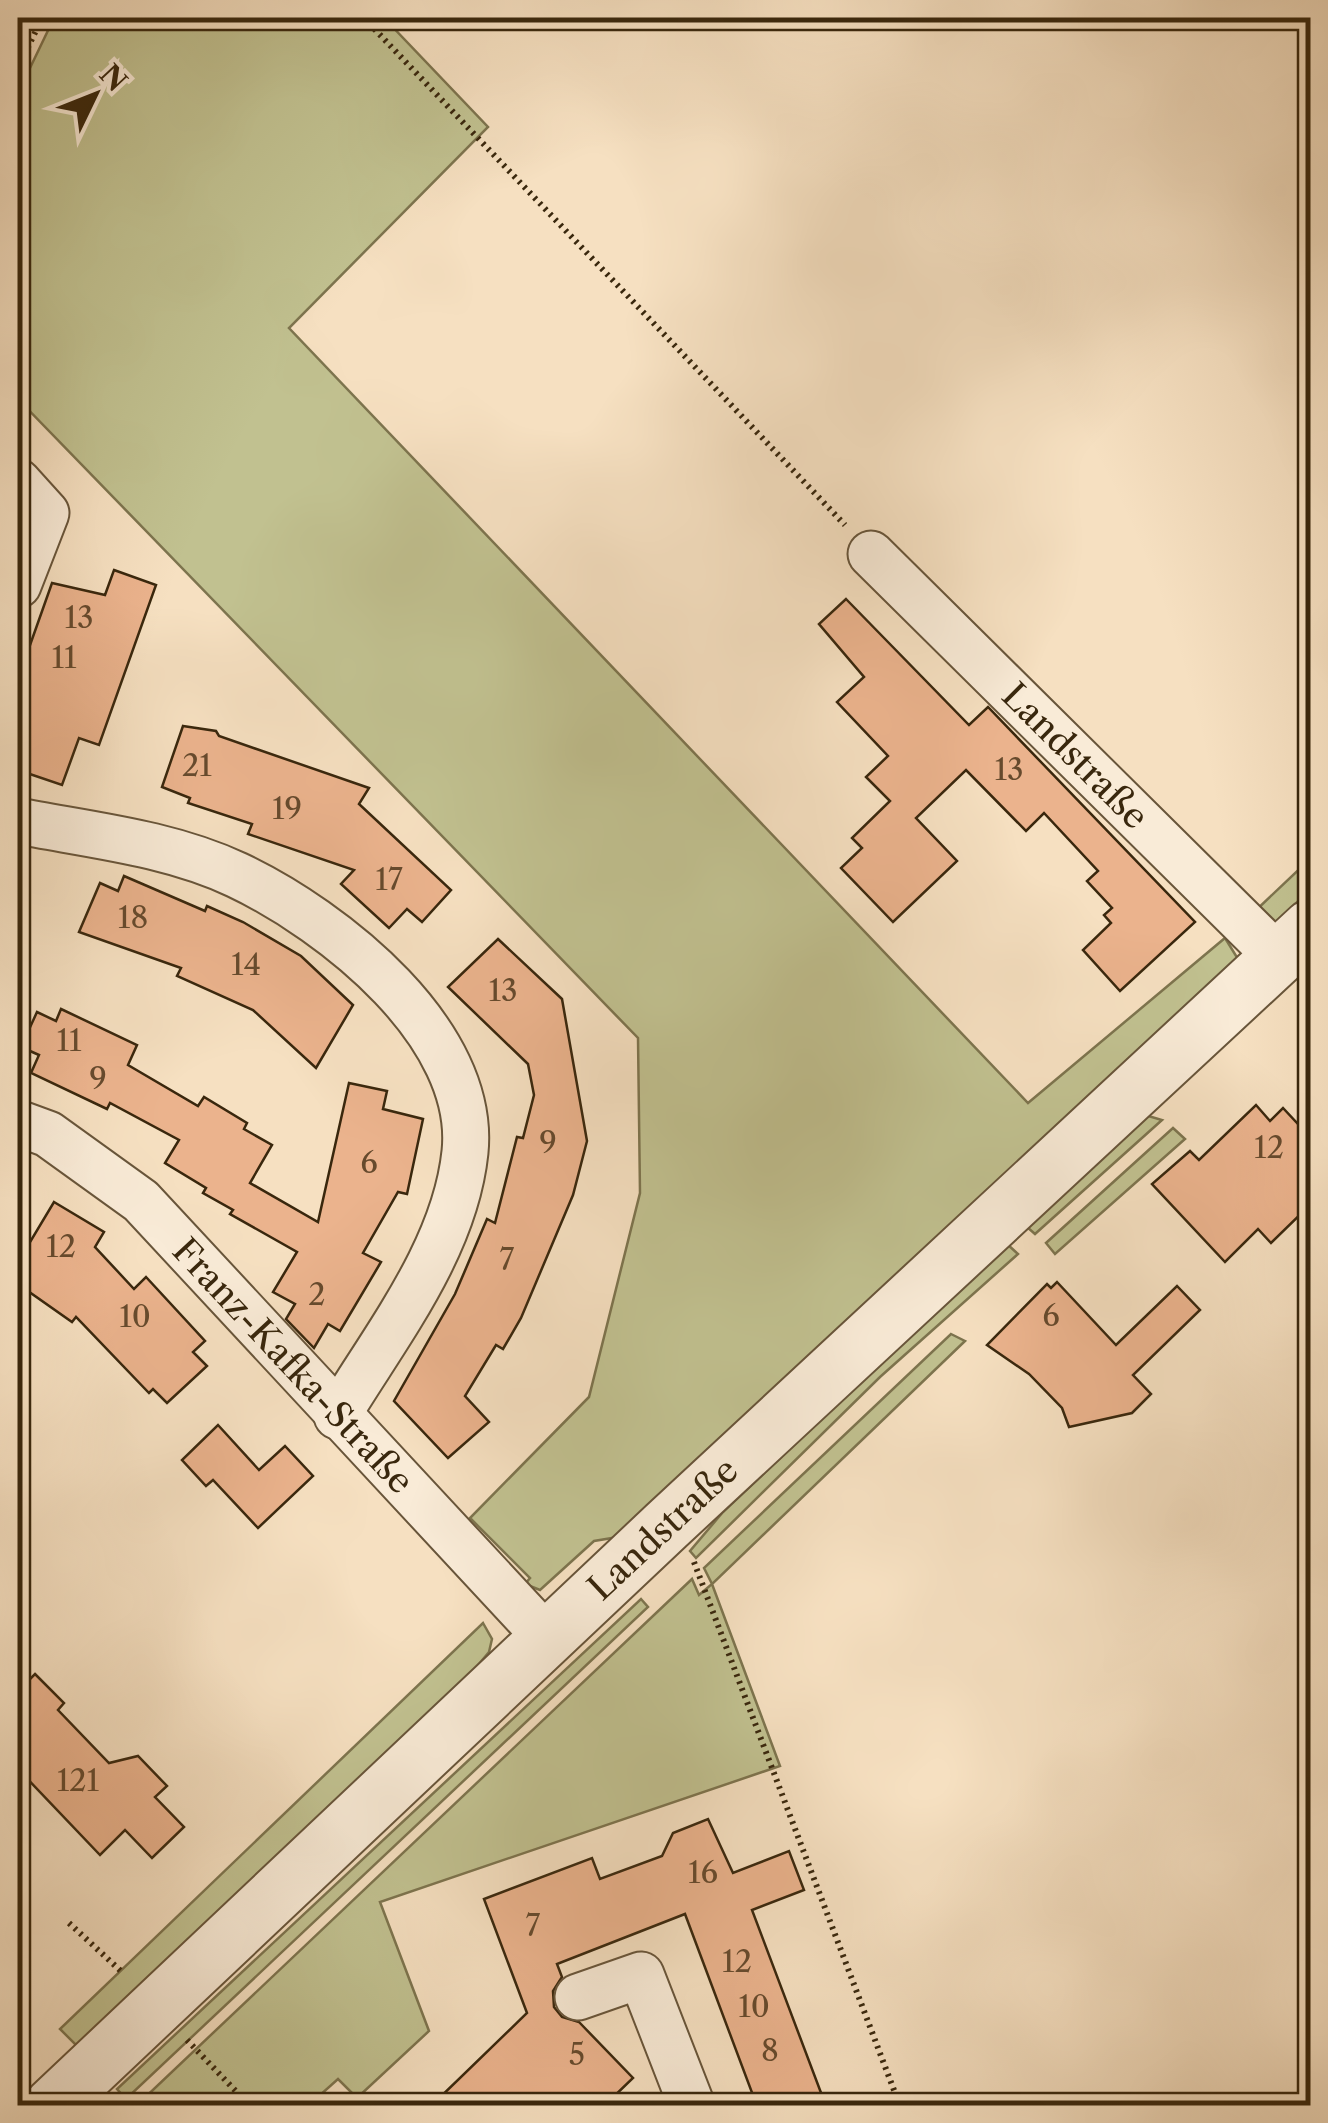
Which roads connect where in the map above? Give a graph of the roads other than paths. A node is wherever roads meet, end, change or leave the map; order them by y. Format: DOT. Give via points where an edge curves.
graph roads {
  1 [pos="18,482"];
  2 [pos="872,554"];
  3 [pos="18,585"];
  4 [pos="18,821"];
  5 [pos="1295,943"];
  6 [pos="18,1123"];
  7 [pos="338,1416"];
  8 [pos="547,1638"];
  9 [pos="578,1997"];
  10 [pos="52,2106"];
  11 [pos="692,2106"];
  1 -- 3 [label="street" via="46,513"];
  2 -- 5 [label="street, Landstraße"];
  4 -- 7 [label="street" via="168,850 237,875 316,922 372,970 445,1054 461,1097 465,1155 439,1246"];
  5 -- 8 [label="street, Landstraße"];
  6 -- 7 [label="street, Franz-Kafka-Straße" via="48,1134 141,1201"];
  7 -- 8 [label="street, Franz-Kafka-Straße"];
  8 -- 10 [label="street, Landstraße"];
  9 -- 11 [label="street" via="640,1975"];
}
